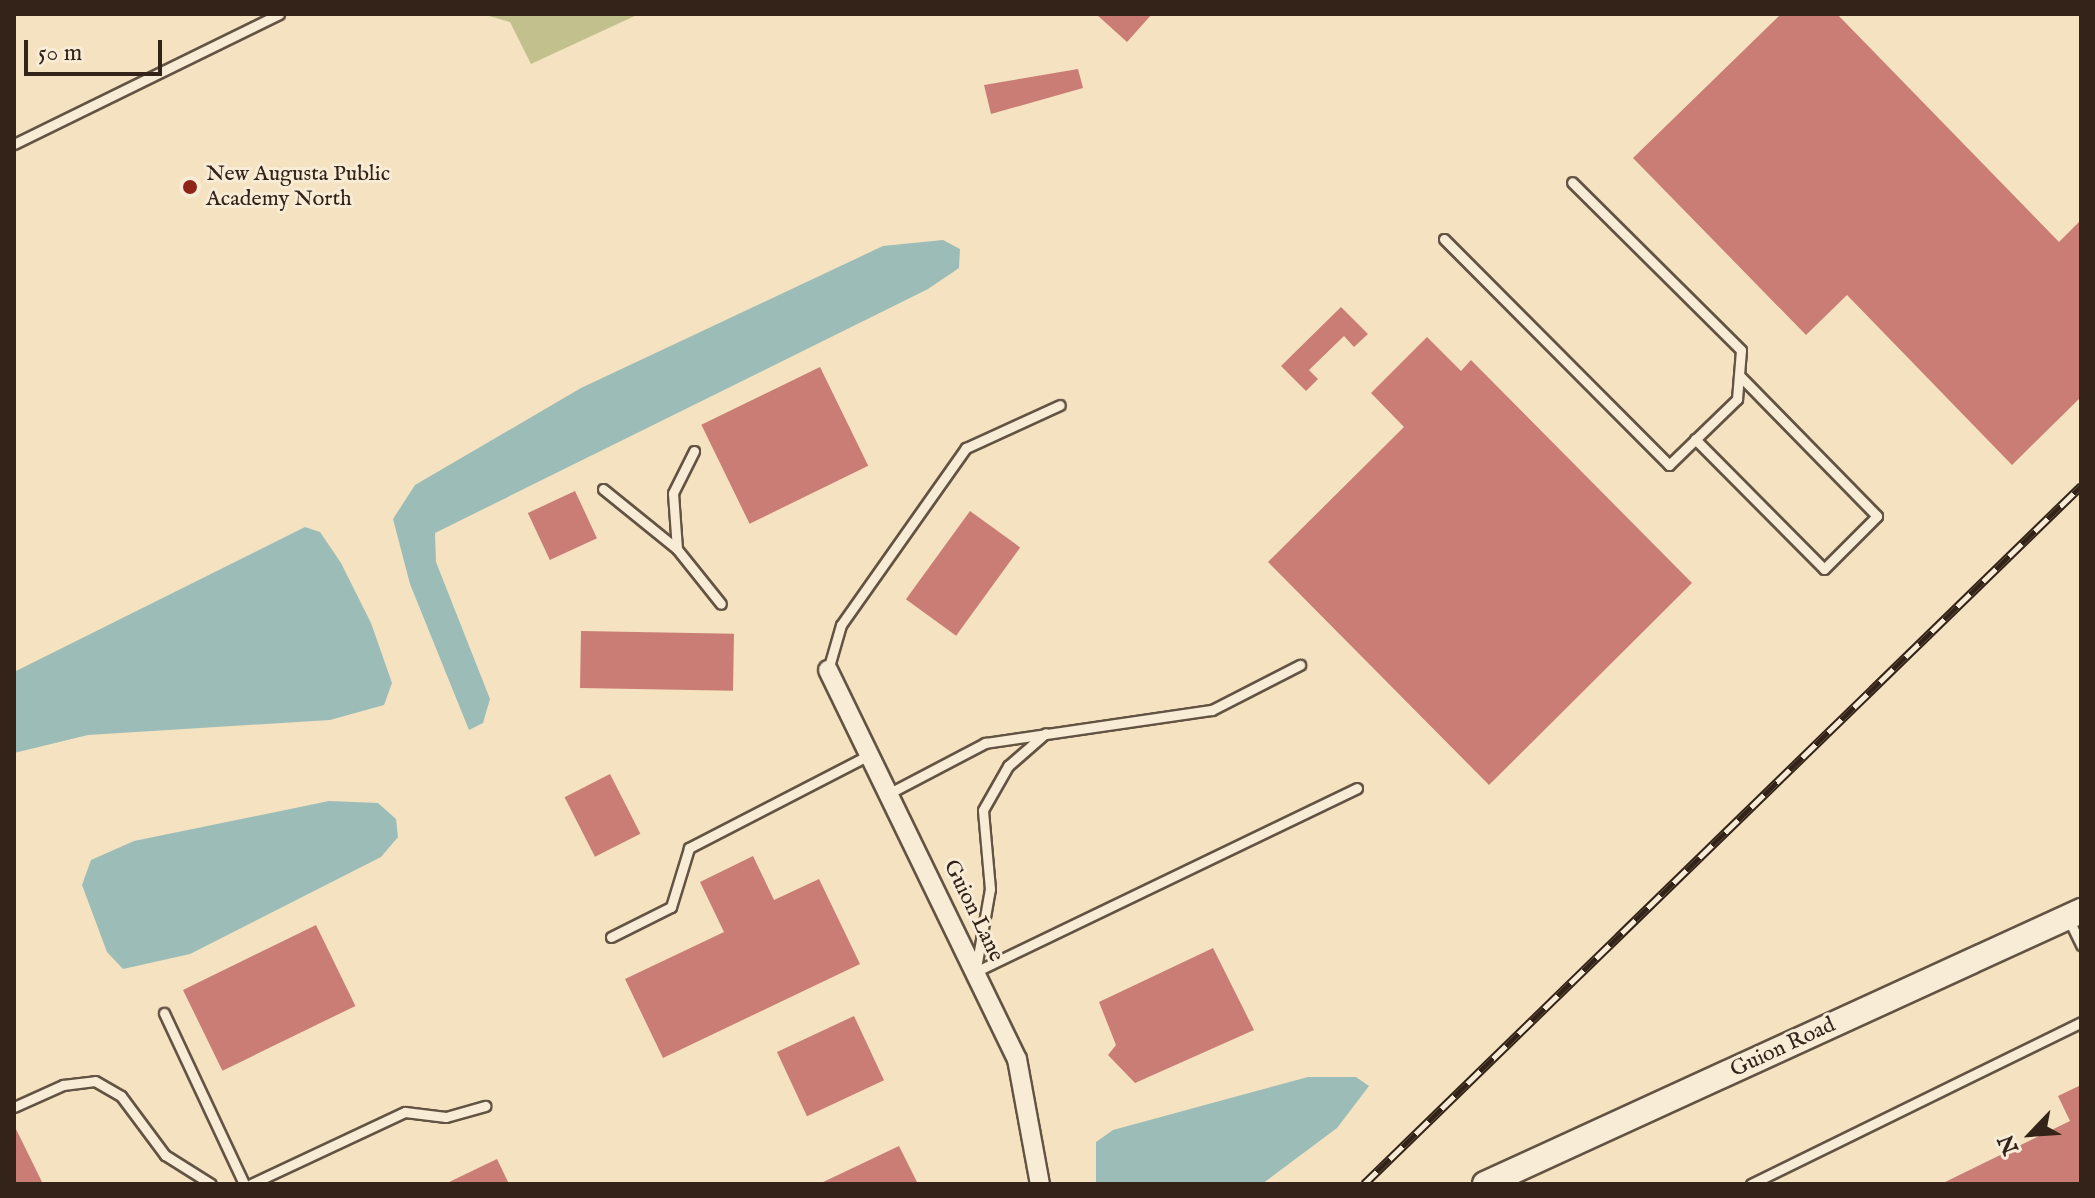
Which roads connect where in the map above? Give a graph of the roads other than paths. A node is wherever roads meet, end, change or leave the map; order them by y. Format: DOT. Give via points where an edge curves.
graph roads {
  1 [pos="279,14"];
  2 [pos="14,144"];
  3 [pos="1572,182"];
  4 [pos="1444,239"];
  5 [pos="1739,375"];
  6 [pos="1060,405"];
  7 [pos="1695,439"];
  8 [pos="694,451"];
  9 [pos="603,489"];
  10 [pos="677,549"];
  11 [pos="721,604"];
  12 [pos="1300,665"];
  13 [pos="828,670"];
  14 [pos="1049,730"];
  15 [pos="869,755"];
  16 [pos="1357,788"];
  17 [pos="888,794"];
  18 [pos="2074,914"];
  19 [pos="611,937"];
  20 [pos="2081,945"];
  21 [pos="975,972"];
  22 [pos="164,1013"];
  23 [pos="2081,1022"];
  24 [pos="485,1106"];
  25 [pos="14,1107"];
  26 [pos="211,1184"];
  27 [pos="244,1184"];
  28 [pos="251,1184"];
  29 [pos="1040,1184"];
  30 [pos="1485,1184"];
  31 [pos="1751,1184"];
  1 -- 2 [label="lane"];
  3 -- 5 [label="lane" via="1741,350"];
  4 -- 7 [label="lane" via="1669,465"];
  5 -- 7 [label="lane" via="1737,399"];
  5 -- 7 [label="lane" via="1877,516 1824,569"];
  6 -- 13 [label="lane" via="966,448 841,625"];
  8 -- 10 [label="lane" via="673,493"];
  9 -- 10 [label="lane"];
  10 -- 11 [label="lane"];
  12 -- 14 [label="lane" via="1212,710"];
  13 -- 15 [label="street, Guion Lane"];
  14 -- 17 [label="lane" via="985,743"];
  14 -- 21 [label="lane" via="1008,766 983,810 990,889"];
  15 -- 17 [label="street, Guion Lane"];
  15 -- 19 [label="lane" via="689,848 671,907"];
  16 -- 21 [label="lane"];
  17 -- 21 [label="street, Guion Lane"];
  18 -- 20 [label="lane"];
  18 -- 30 [label="street, Guion Road"];
  21 -- 29 [label="street, Guion Lane" via="1025,1083"];
  22 -- 27 [label="lane"];
  23 -- 31 [label="lane"];
  24 -- 28 [label="lane" via="446,1117 405,1112"];
  25 -- 26 [label="lane" via="63,1085 95,1081 121,1096 165,1155"];
}
